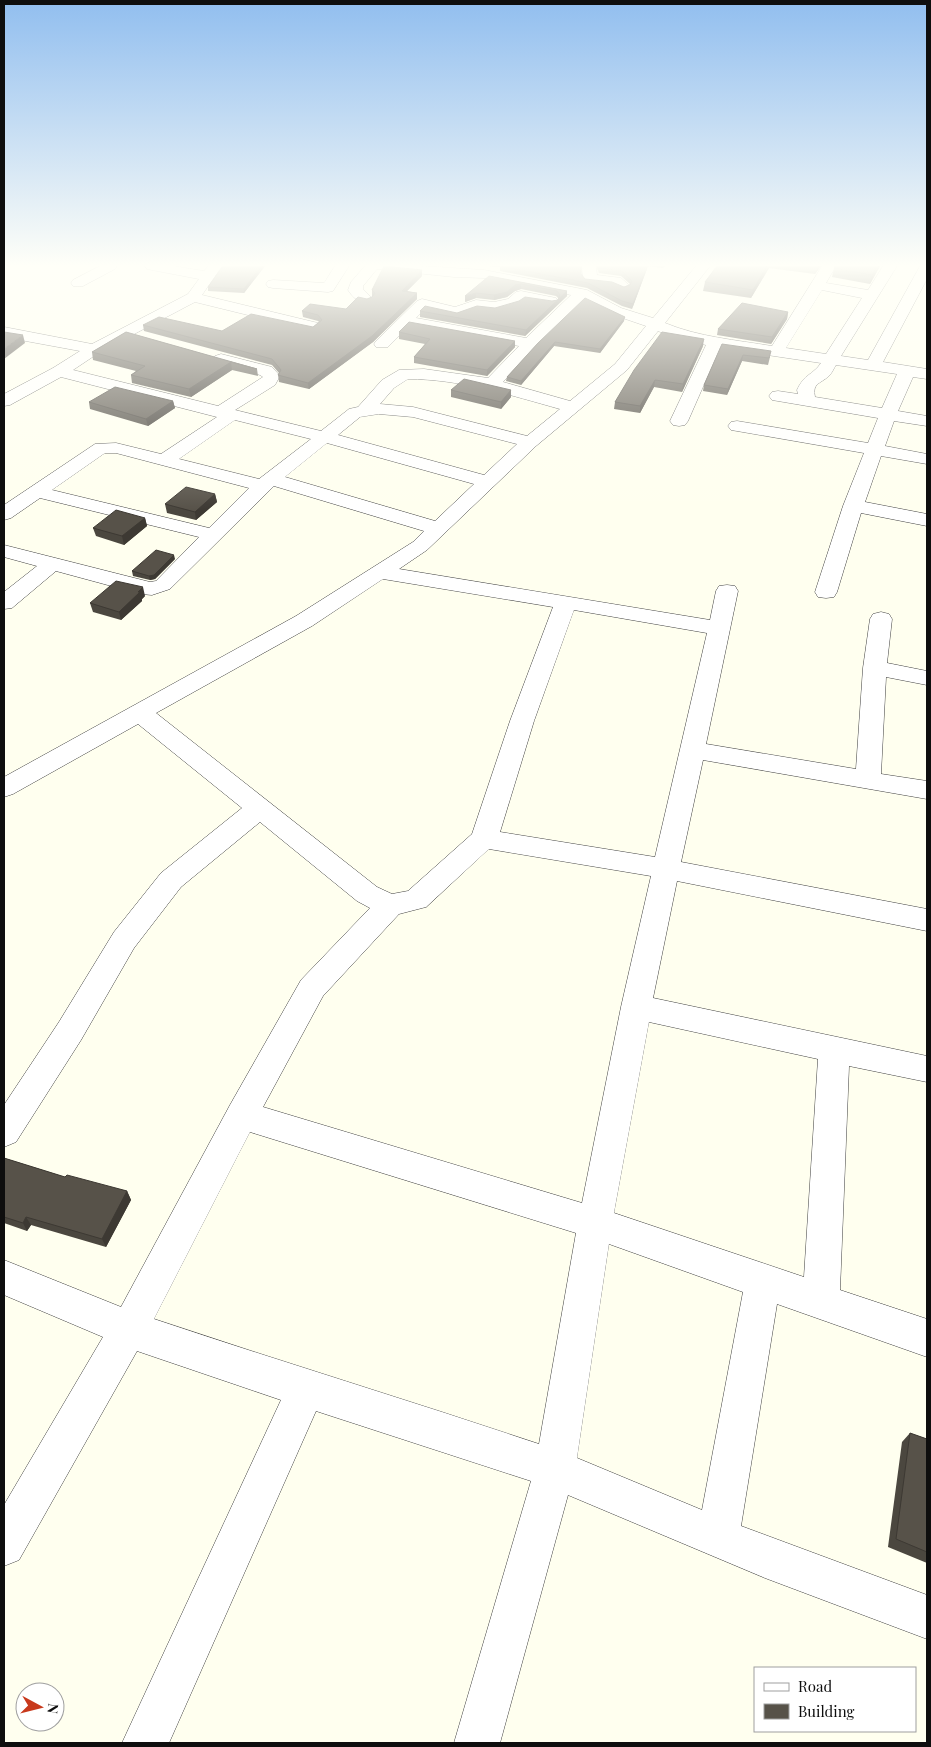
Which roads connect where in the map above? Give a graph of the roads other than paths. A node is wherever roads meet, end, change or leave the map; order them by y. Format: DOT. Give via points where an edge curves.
graph roads {
  1 [pos="86,348"];
  2 [pos="97,348"];
  3 [pos="525,348"];
  4 [pos="636,348"];
  5 [pos="712,348"];
  6 [pos="758,348"];
  7 [pos="840,348"];
  8 [pos="882,348"];
  9 [pos="94,349"];
  10 [pos="777,350"];
  11 [pos="210,356"];
  12 [pos="832,360"];
  13 [pos="872,366"];
  14 [pos="907,371"];
  15 [pos="59,372"];
  16 [pos="927,374"];
  17 [pos="4,381"];
  18 [pos="492,384"];
  19 [pos="31,386"];
  20 [pos="778,396"];
  21 [pos="808,401"];
  22 [pos="4,402"];
  23 [pos="574,407"];
  24 [pos="364,412"];
  25 [pos="226,414"];
  26 [pos="888,414"];
  27 [pos="679,421"];
  28 [pos="927,421"];
  29 [pos="737,426"];
  30 [pos="324,437"];
  31 [pos="530,442"];
  32 [pos="874,449"];
  33 [pos="927,459"];
  34 [pos="164,460"];
  35 [pos="266,482"];
  36 [pos="488,482"];
  37 [pos="37,492"];
  38 [pos="853,506"];
  39 [pos="4,514"];
  40 [pos="927,520"];
  41 [pos="439,529"];
  42 [pos="214,535"];
  43 [pos="4,551"];
  44 [pos="52,564"];
  45 [pos="380,572"];
  46 [pos="727,591"];
  47 [pos="826,592"];
  48 [pos="566,602"];
  49 [pos="4,603"];
  50 [pos="881,620"];
  51 [pos="719,628"];
  52 [pos="875,668"];
  53 [pos="927,678"];
  54 [pos="139,712"];
  55 [pos="692,750"];
  56 [pos="868,780"];
  57 [pos="4,788"];
  58 [pos="927,790"];
  59 [pos="260,808"];
  60 [pos="484,839"];
  61 [pos="666,870"];
  62 [pos="390,905"];
  63 [pos="927,920"];
  64 [pos="636,1007"];
  65 [pos="834,1049"];
  66 [pos="927,1068"];
  67 [pos="242,1115"];
  68 [pos="4,1132"];
  69 [pos="595,1223"];
  70 [pos="4,1277"];
  71 [pos="763,1281"];
  72 [pos="820,1301"];
  73 [pos="129,1330"];
  74 [pos="927,1338"];
  75 [pos="306,1389"];
  76 [pos="556,1469"];
  77 [pos="718,1538"];
  78 [pos="4,1545"];
  79 [pos="927,1618"];
  80 [pos="145,1743"];
  81 [pos="477,1743"];
  1 -- 9 [label="street"];
  2 -- 9 [label="street"];
  3 -- 18 [label="street"];
  4 -- 23 [label="street" via="621,367"];
  5 -- 27 [label="street"];
  6 -- 10 [label="street"];
  7 -- 12 [label="street"];
  8 -- 13 [label="street"];
  9 -- 15 [label="street"];
  10 -- 12 [label="street"];
  11 -- 25 [label="street" via="266,371 272,376"];
  12 -- 13 [label="street"];
  12 -- 21 [label="street" via="823,372 809,381 805,390"];
  13 -- 14 [label="street"];
  14 -- 16 [label="street"];
  14 -- 26 [label="street"];
  15 -- 19 [label="street"];
  15 -- 25 [label="street"];
  17 -- 19 [label="street"];
  18 -- 23 [label="street"];
  18 -- 24 [label="street" via="405,374 388,384"];
  19 -- 22 [label="street"];
  20 -- 21 [label="street"];
  21 -- 26 [label="street"];
  23 -- 31 [label="street"];
  24 -- 30 [label="street" via="355,413"];
  24 -- 31 [label="street" via="379,409 413,412"];
  25 -- 30 [label="street"];
  25 -- 34 [label="street"];
  26 -- 28 [label="street"];
  26 -- 32 [label="street"];
  29 -- 32 [label="street"];
  30 -- 35 [label="street"];
  30 -- 36 [label="street"];
  31 -- 36 [label="street"];
  32 -- 33 [label="street"];
  32 -- 38 [label="street"];
  34 -- 35 [label="street"];
  34 -- 37 [label="street" via="116,448 101,448"];
  35 -- 41 [label="street"];
  35 -- 42 [label="street"];
  36 -- 41 [label="street"];
  37 -- 39 [label="street"];
  37 -- 42 [label="street"];
  38 -- 40 [label="street"];
  38 -- 47 [label="street"];
  41 -- 45 [label="street" via="420,546"];
  42 -- 44 [label="street" via="163,585 152,588 140,588"];
  43 -- 44 [label="street"];
  44 -- 49 [label="street"];
  45 -- 48 [label="street"];
  45 -- 54 [label="street" via="304,621"];
  46 -- 51 [label="street"];
  48 -- 51 [label="street"];
  48 -- 60 [label="street" via="522,721"];
  50 -- 52 [label="street"];
  51 -- 55 [label="street"];
  52 -- 53 [label="street"];
  52 -- 56 [label="street"];
  54 -- 57 [label="street"];
  54 -- 59 [label="street"];
  55 -- 56 [label="street"];
  55 -- 61 [label="street"];
  56 -- 58 [label="street"];
  59 -- 62 [label="street" via="367,894"];
  59 -- 68 [label="street" via="170,880 124,940"];
  60 -- 61 [label="street"];
  60 -- 62 [label="street" via="416,900"];
  61 -- 63 [label="street"];
  61 -- 64 [label="street"];
  62 -- 67 [label="street" via="312,988"];
  64 -- 65 [label="street"];
  64 -- 69 [label="street"];
  65 -- 66 [label="street"];
  65 -- 72 [label="street"];
  67 -- 69 [label="street"];
  67 -- 73 [label="street"];
  69 -- 71 [label="street"];
  69 -- 76 [label="street"];
  70 -- 73 [label="street"];
  71 -- 72 [label="street"];
  71 -- 77 [label="street"];
  72 -- 74 [label="street"];
  73 -- 75 [label="street"];
  73 -- 78 [label="street"];
  75 -- 76 [label="street"];
  75 -- 80 [label="street"];
  76 -- 77 [label="street"];
  76 -- 81 [label="street"];
  77 -- 79 [label="street"];
}
